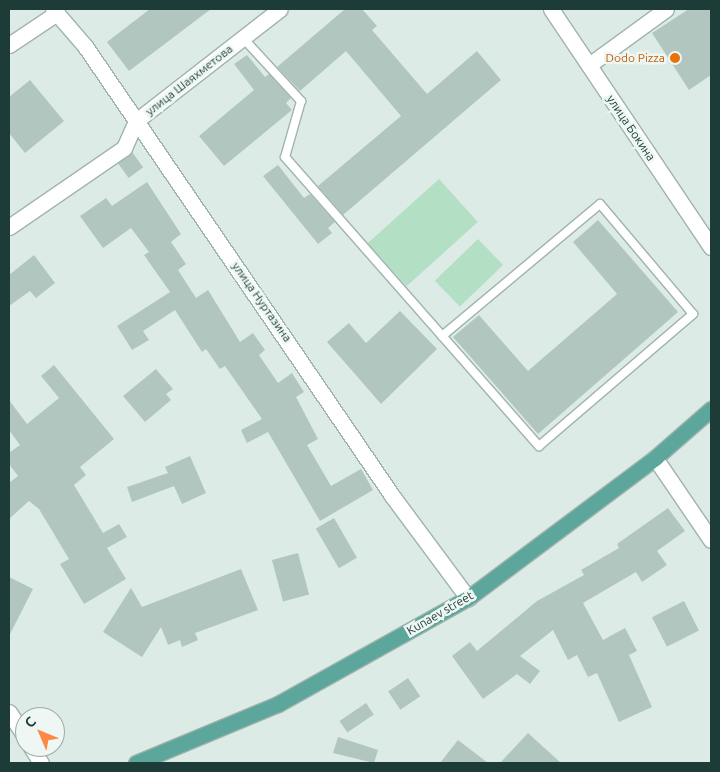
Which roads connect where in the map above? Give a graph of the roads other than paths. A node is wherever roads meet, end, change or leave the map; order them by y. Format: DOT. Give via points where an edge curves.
graph roads {
  1 [pos="280,9"];
  2 [pos="551,9"];
  3 [pos="666,9"];
  4 [pos="55,11"];
  5 [pos="243,38"];
  6 [pos="9,45"];
  7 [pos="589,65"];
  8 [pos="136,121"];
  9 [pos="9,227"];
  10 [pos="711,247"];
  11 [pos="442,336"];
  12 [pos="711,409"];
  13 [pos="655,458"];
  14 [pos="711,540"];
  15 [pos="468,598"];
  16 [pos="136,763"];
  1 -- 5 [label="street, улица Шаяхметова"];
  2 -- 7 [label="street, улица Бокина"];
  3 -- 7 [label="street"];
  4 -- 6 [label="street"];
  4 -- 8 [label="street, улица Нуртазина" via="85,46"];
  5 -- 8 [label="street, улица Шаяхметова"];
  5 -- 11 [label="lane" via="301,101 284,157"];
  7 -- 10 [label="street, улица Бокина"];
  8 -- 9 [label="street, улица Шаяхметова" via="124,148"];
  8 -- 15 [label="street, улица Нуртазина" via="392,497"];
  11 -- 11 [label="lane" via="539,446 693,314 600,204"];
  12 -- 13 [label="main road, Kunaev street"];
  13 -- 14 [label="street"];
  13 -- 15 [label="main road, Kunaev street"];
  15 -- 16 [label="main road, Kunaev street" via="278,704"];
}
